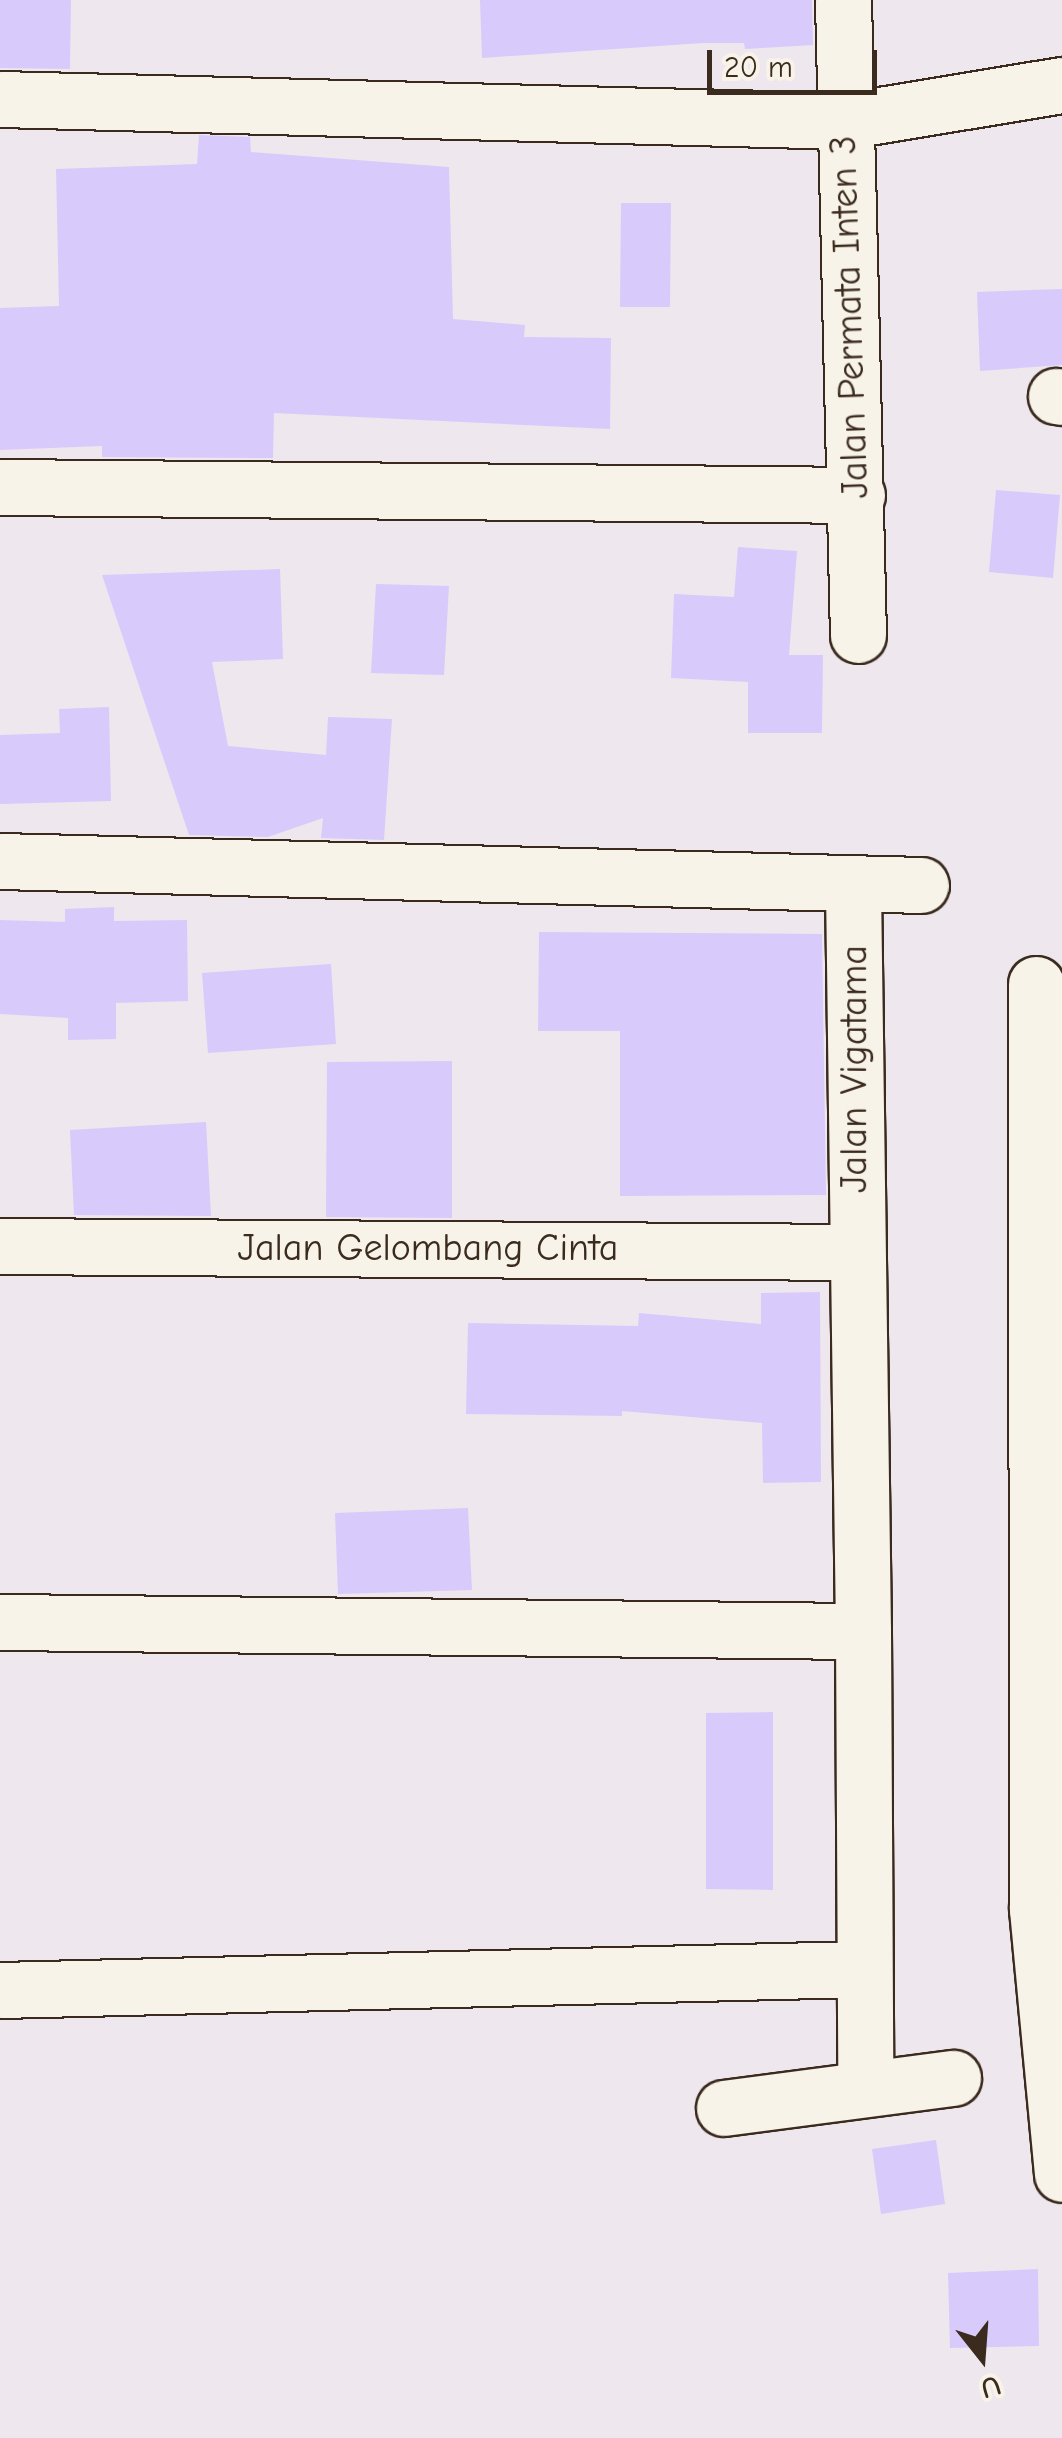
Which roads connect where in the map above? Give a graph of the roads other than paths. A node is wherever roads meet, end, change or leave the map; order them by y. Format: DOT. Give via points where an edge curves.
graph roads {
  1 [pos="844,0"];
  2 [pos="1062,86"];
  3 [pos="0,100"];
  4 [pos="844,121"];
  5 [pos="0,487"];
  6 [pos="857,495"];
  7 [pos="858,635"];
  8 [pos="0,861"];
  9 [pos="921,885"];
  10 [pos="853,886"];
  11 [pos="1036,984"];
  12 [pos="0,1246"];
  13 [pos="856,1252"];
  14 [pos="0,1622"];
  15 [pos="863,1632"];
  16 [pos="862,1968"];
  17 [pos="0,1990"];
  18 [pos="953,2078"];
  19 [pos="865,2087"];
  20 [pos="724,2108"];
  21 [pos="1062,2174"];
  1 -- 4 [label="street, Jalan Permata Inten 3"];
  2 -- 4 [label="street"];
  3 -- 4 [label="street"];
  4 -- 6 [label="street, Jalan Permata Inten 3"];
  5 -- 6 [label="street"];
  6 -- 7 [label="street, Jalan Permata Inten 3"];
  8 -- 10 [label="street"];
  9 -- 10 [label="street"];
  10 -- 13 [label="street, Jalan Vigatama"];
  11 -- 21 [label="street" via="1037,1909"];
  12 -- 13 [label="street, Jalan Gelombang Cinta"];
  13 -- 15 [label="street, Jalan Vigatama"];
  14 -- 15 [label="street"];
  15 -- 16 [label="street, Jalan Vigatama"];
  16 -- 17 [label="street"];
  16 -- 19 [label="street, Jalan Vigatama"];
  18 -- 19 [label="street"];
  19 -- 20 [label="street"];
}
